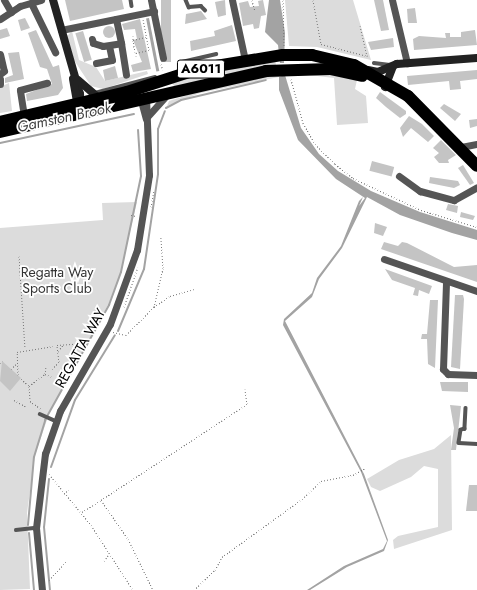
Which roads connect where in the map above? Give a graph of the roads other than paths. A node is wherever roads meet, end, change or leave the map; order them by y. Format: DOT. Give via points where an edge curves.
graph roads {
  1 [pos="4,0"];
  2 [pos="41,0"];
  3 [pos="53,0"];
  4 [pos="131,0"];
  5 [pos="151,0"];
  6 [pos="186,0"];
  7 [pos="232,0"];
  8 [pos="392,0"];
  9 [pos="31,3"];
  10 [pos="132,6"];
  11 [pos="205,10"];
  12 [pos="154,11"];
  13 [pos="11,12"];
  14 [pos="116,19"];
  15 [pos="0,20"];
  16 [pos="61,30"];
  17 [pos="92,39"];
  18 [pos="121,43"];
  19 [pos="109,46"];
  20 [pos="246,46"];
  21 [pos="56,52"];
  22 [pos="0,54"];
  23 [pos="216,54"];
  24 [pos="163,58"];
  25 [pos="245,58"];
  26 [pos="477,58"];
  27 [pos="182,62"];
  28 [pos="96,63"];
  29 [pos="374,63"];
  30 [pos="407,63"];
  31 [pos="197,64"];
  32 [pos="393,66"];
  33 [pos="361,69"];
  34 [pos="0,74"];
  35 [pos="126,75"];
  36 [pos="73,76"];
  37 [pos="170,77"];
  38 [pos="0,79"];
  39 [pos="47,83"];
  40 [pos="0,84"];
  41 [pos="386,85"];
  42 [pos="142,88"];
  43 [pos="168,93"];
  44 [pos="96,96"];
  45 [pos="143,100"];
  46 [pos="79,105"];
  47 [pos="24,116"];
  48 [pos="146,119"];
  49 [pos="0,122"];
  50 [pos="0,132"];
  51 [pos="477,144"];
  52 [pos="462,147"];
  53 [pos="477,166"];
  54 [pos="400,176"];
  55 [pos="477,187"];
  56 [pos="384,259"];
  57 [pos="446,283"];
  58 [pos="477,291"];
  59 [pos="477,375"];
  60 [pos="466,408"];
  61 [pos="44,416"];
  62 [pos="56,421"];
  63 [pos="477,444"];
  64 [pos="36,528"];
  65 [pos="16,530"];
  66 [pos="42,590"];
  1 -- 13 [label="street"];
  2 -- 9 [label="street"];
  3 -- 16 [label="street"];
  4 -- 10 [label="lane"];
  5 -- 12 [label="street"];
  6 -- 11 [label="lane" via="189,7 201,6"];
  7 -- 25 [label="street"];
  8 -- 30 [label="street"];
  9 -- 13 [label="street"];
  9 -- 21 [label="street"];
  12 -- 14 [label="street"];
  12 -- 24 [label="street"];
  13 -- 15 [label="street"];
  14 -- 16 [label="street"];
  14 -- 18 [label="street"];
  16 -- 36 [label="street"];
  17 -- 19 [label="street" via="93,43"];
  18 -- 19 [label="street"];
  18 -- 35 [label="street"];
  19 -- 28 [label="street" via="112,60"];
  20 -- 25 [label="lane"];
  22 -- 34 [label="street" via="4,71"];
  23 -- 31 [label="lane"];
  25 -- 31 [label="highway, A6011"];
  25 -- 33 [label="highway, A6011" via="312,55"];
  26 -- 30 [label="street"];
  27 -- 31 [label="lane"];
  29 -- 32 [label="lane"];
  30 -- 32 [label="street"];
  31 -- 37 [label="highway, A6011"];
  32 -- 33 [label="street" via="378,72"];
  32 -- 41 [label="street"];
  33 -- 41 [label="highway, A6011"];
  36 -- 44 [label="street"];
  36 -- 46 [label="street"];
  37 -- 42 [label="highway, A6011"];
  37 -- 43 [label="lane"];
  37 -- 44 [label="lane" via="159,76"];
  38 -- 40 [label="street"];
  39 -- 47 [label="street" via="20,90"];
  41 -- 43 [label="highway, A6011" via="351,72 310,68 266,70"];
  41 -- 52 [label="highway, A6011" via="436,122"];
  42 -- 44 [label="highway, A6011"];
  42 -- 45 [label="street, REGATTA WAY"];
  43 -- 45 [label="highway, A6011"];
  43 -- 48 [label="street, A6011"];
  44 -- 46 [label="highway, A6011"];
  45 -- 46 [label="highway, A6011" via="110,108"];
  45 -- 48 [label="street, REGATTA WAY"];
  46 -- 47 [label="highway, A6011"];
  46 -- 50 [label="highway, A6011"];
  47 -- 49 [label="highway, A6011"];
  48 -- 62 [label="street, REGATTA WAY" via="148,187 135,258 110,324"];
  51 -- 52 [label="street"];
  52 -- 53 [label="highway, A6011"];
  54 -- 55 [label="street" via="420,191 454,200"];
  56 -- 57 [label="street"];
  57 -- 58 [label="street"];
  57 -- 59 [label="street" via="443,368 448,374"];
  60 -- 63 [label="lane" via="465,429 461,430 459,443"];
  61 -- 62 [label="lane"];
  62 -- 64 [label="street, REGATTA WAY" via="42,472"];
  64 -- 65 [label="lane"];
  64 -- 66 [label="street, REGATTA WAY" via="44,581"];
}
